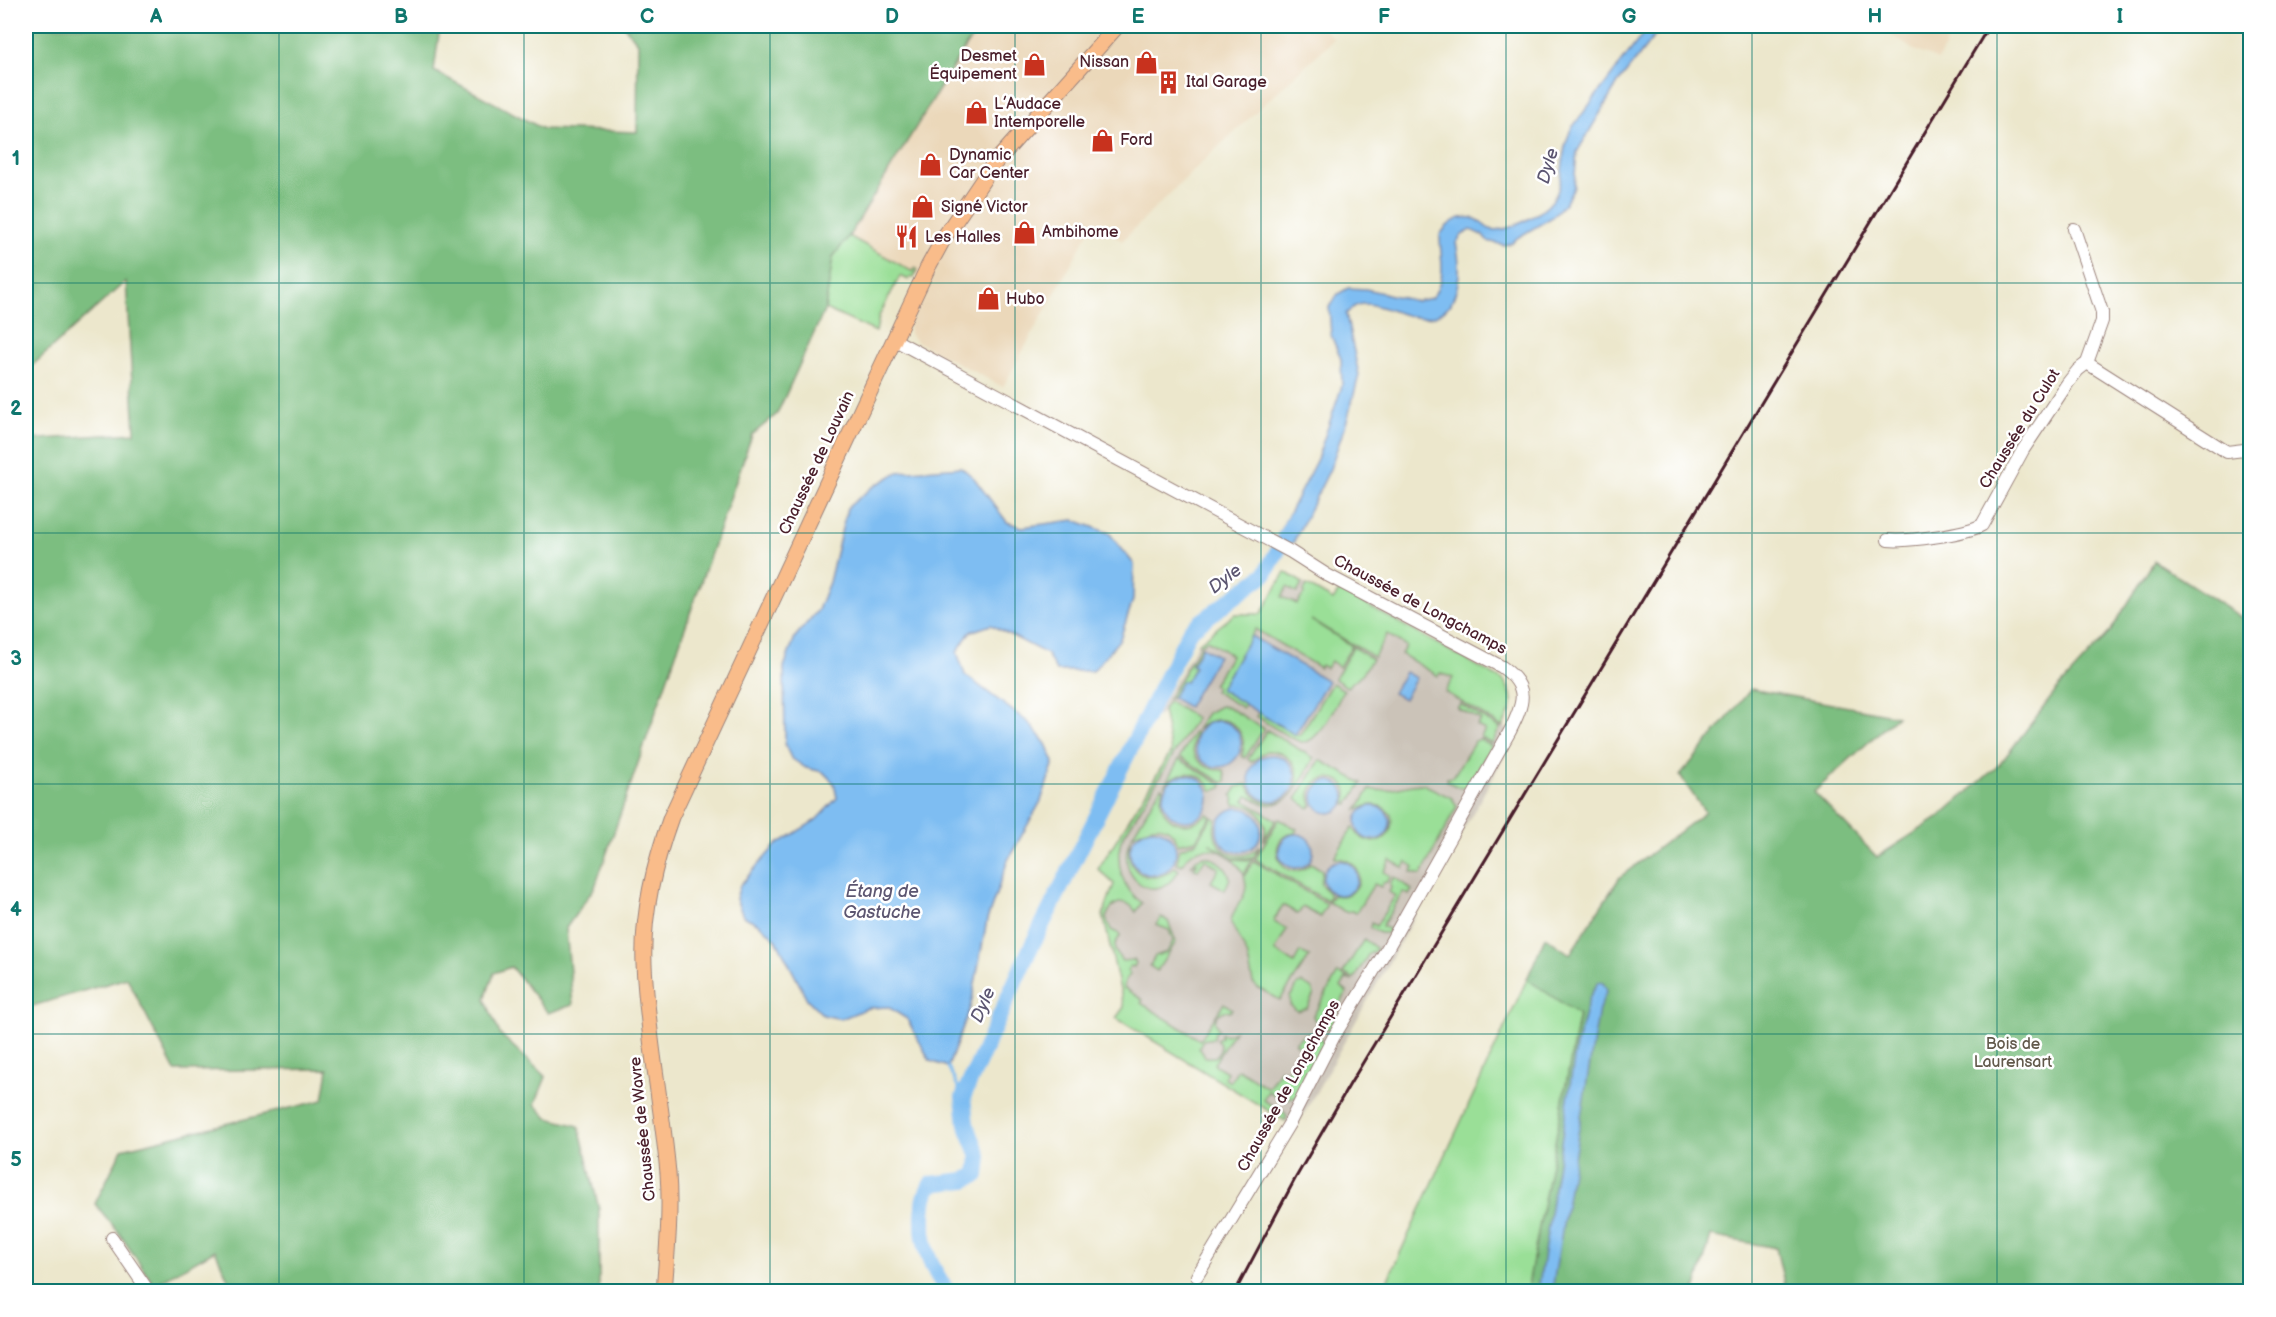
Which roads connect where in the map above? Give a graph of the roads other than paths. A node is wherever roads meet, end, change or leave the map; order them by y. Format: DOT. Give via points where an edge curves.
graph roads {
  1 [pos="1117,26"];
  2 [pos="2074,229"];
  3 [pos="895,340"];
  4 [pos="2087,363"];
  5 [pos="2250,446"];
  6 [pos="1888,540"];
  7 [pos="644,963"];
  8 [pos="112,1238"];
  9 [pos="1197,1276"];
  10 [pos="149,1292"];
  11 [pos="663,1292"];
  1 -- 3 [label="main road, Chaussée de Louvain" via="979,183 936,252"];
  2 -- 4 [label="street, Chaussée du Culot" via="2103,316"];
  3 -- 7 [label="main road, Chaussée de Louvain" via="671,817 651,887"];
  3 -- 9 [label="street, Chaussée de Longchamps" via="1502,667 1512,674 1523,692 1522,705 1510,730 1333,1038 1289,1124"];
  4 -- 5 [label="street" via="2227,452"];
  4 -- 6 [label="street, Chaussée du Culot" via="2067,384 2023,450 1982,525"];
  7 -- 11 [label="main road, Chaussée de Wavre" via="668,1174 669,1228"];
  8 -- 10 [label="street"];
}
